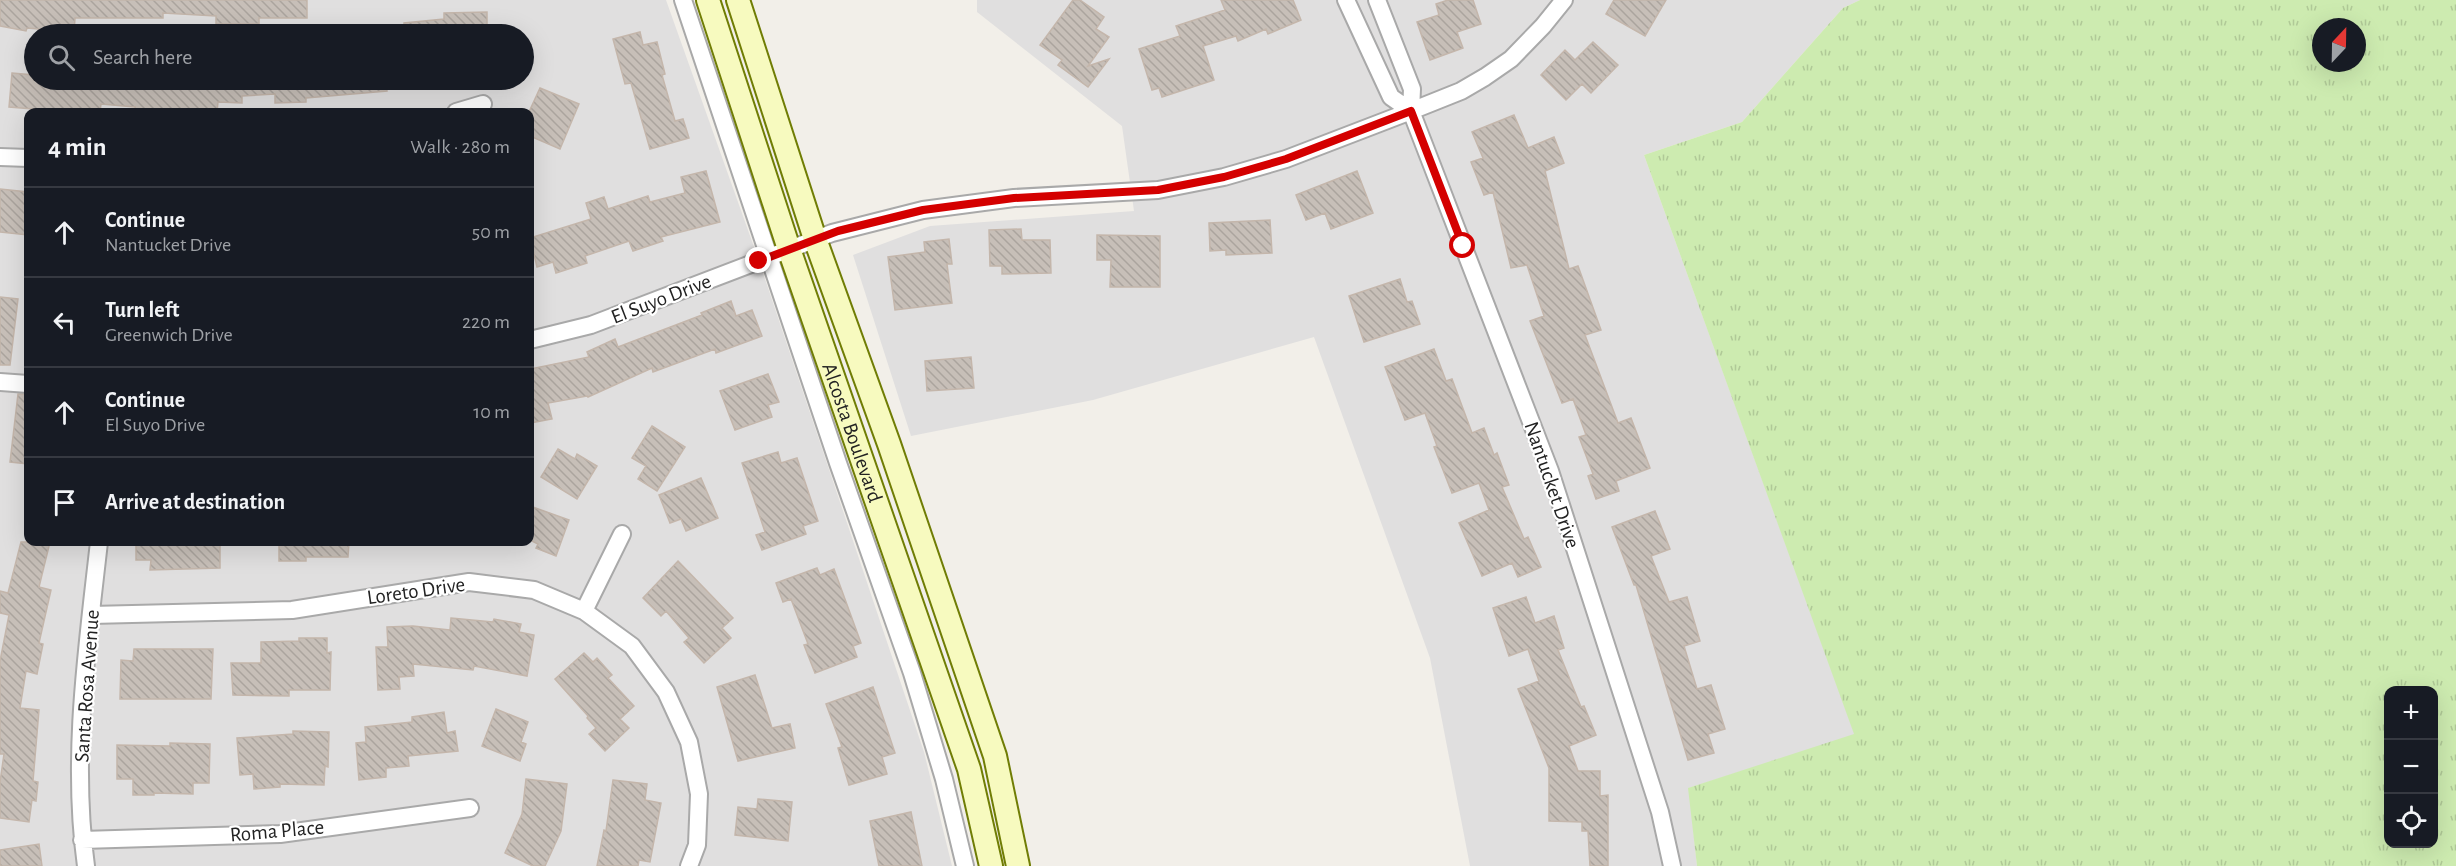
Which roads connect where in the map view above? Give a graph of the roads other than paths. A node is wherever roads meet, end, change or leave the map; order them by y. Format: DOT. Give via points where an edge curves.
graph roads {
  1 [pos="683,0"];
  2 [pos="708,0"];
  3 [pos="738,0"];
  4 [pos="1346,0"];
  5 [pos="1377,0"];
  6 [pos="1564,0"];
  7 [pos="483,104"];
  8 [pos="470,108"];
  9 [pos="1411,111"];
  10 [pos="0,157"];
  11 [pos="24,158"];
  12 [pos="815,239"];
  13 [pos="780,253"];
  14 [pos="534,339"];
  15 [pos="0,382"];
  16 [pos="24,384"];
  17 [pos="622,534"];
  18 [pos="99,546"];
  19 [pos="584,611"];
  20 [pos="91,615"];
  21 [pos="470,808"];
  22 [pos="82,840"];
  23 [pos="86,866"];
  24 [pos="690,866"];
  25 [pos="965,866"];
  26 [pos="991,866"];
  27 [pos="1018,866"];
  28 [pos="1672,866"];
  1 -- 13 [label="street, Alcosta Boulevard"];
  2 -- 13 [label="main road, Alcosta Boulevard"];
  3 -- 12 [label="main road, Alcosta Boulevard"];
  4 -- 9 [label="street" via="1390,97"];
  5 -- 9 [label="street, Nantucket Drive" via="1412,89"];
  6 -- 9 [label="street, El Suyo Drive" via="1511,59 1461,91"];
  7 -- 8 [label="street"];
  9 -- 12 [label="street, El Suyo Drive" via="1286,159 1224,177 1158,190 1014,198 923,210"];
  9 -- 28 [label="street, Nantucket Drive" via="1550,471 1660,812"];
  10 -- 11 [label="street"];
  12 -- 13 [label="street, El Suyo Drive"];
  12 -- 27 [label="main road, Alcosta Boulevard" via="995,756"];
  13 -- 14 [label="street, El Suyo Drive" via="591,325"];
  13 -- 25 [label="street, Alcosta Boulevard" via="838,463 912,673"];
  13 -- 26 [label="main road, Alcosta Boulevard" via="969,769"];
  15 -- 16 [label="street"];
  17 -- 19 [label="street"];
  18 -- 20 [label="street, Santa Rosa Avenue"];
  19 -- 20 [label="street, Loreto Drive" via="534,590 468,582 292,610"];
  19 -- 24 [label="street, Loreto Drive" via="632,646 666,692 689,742 699,794 697,845"];
  20 -- 22 [label="street, Santa Rosa Avenue" via="79,736"];
  21 -- 22 [label="street, Roma Place" via="280,834"];
  22 -- 23 [label="street, Santa Rosa Avenue"];
}
